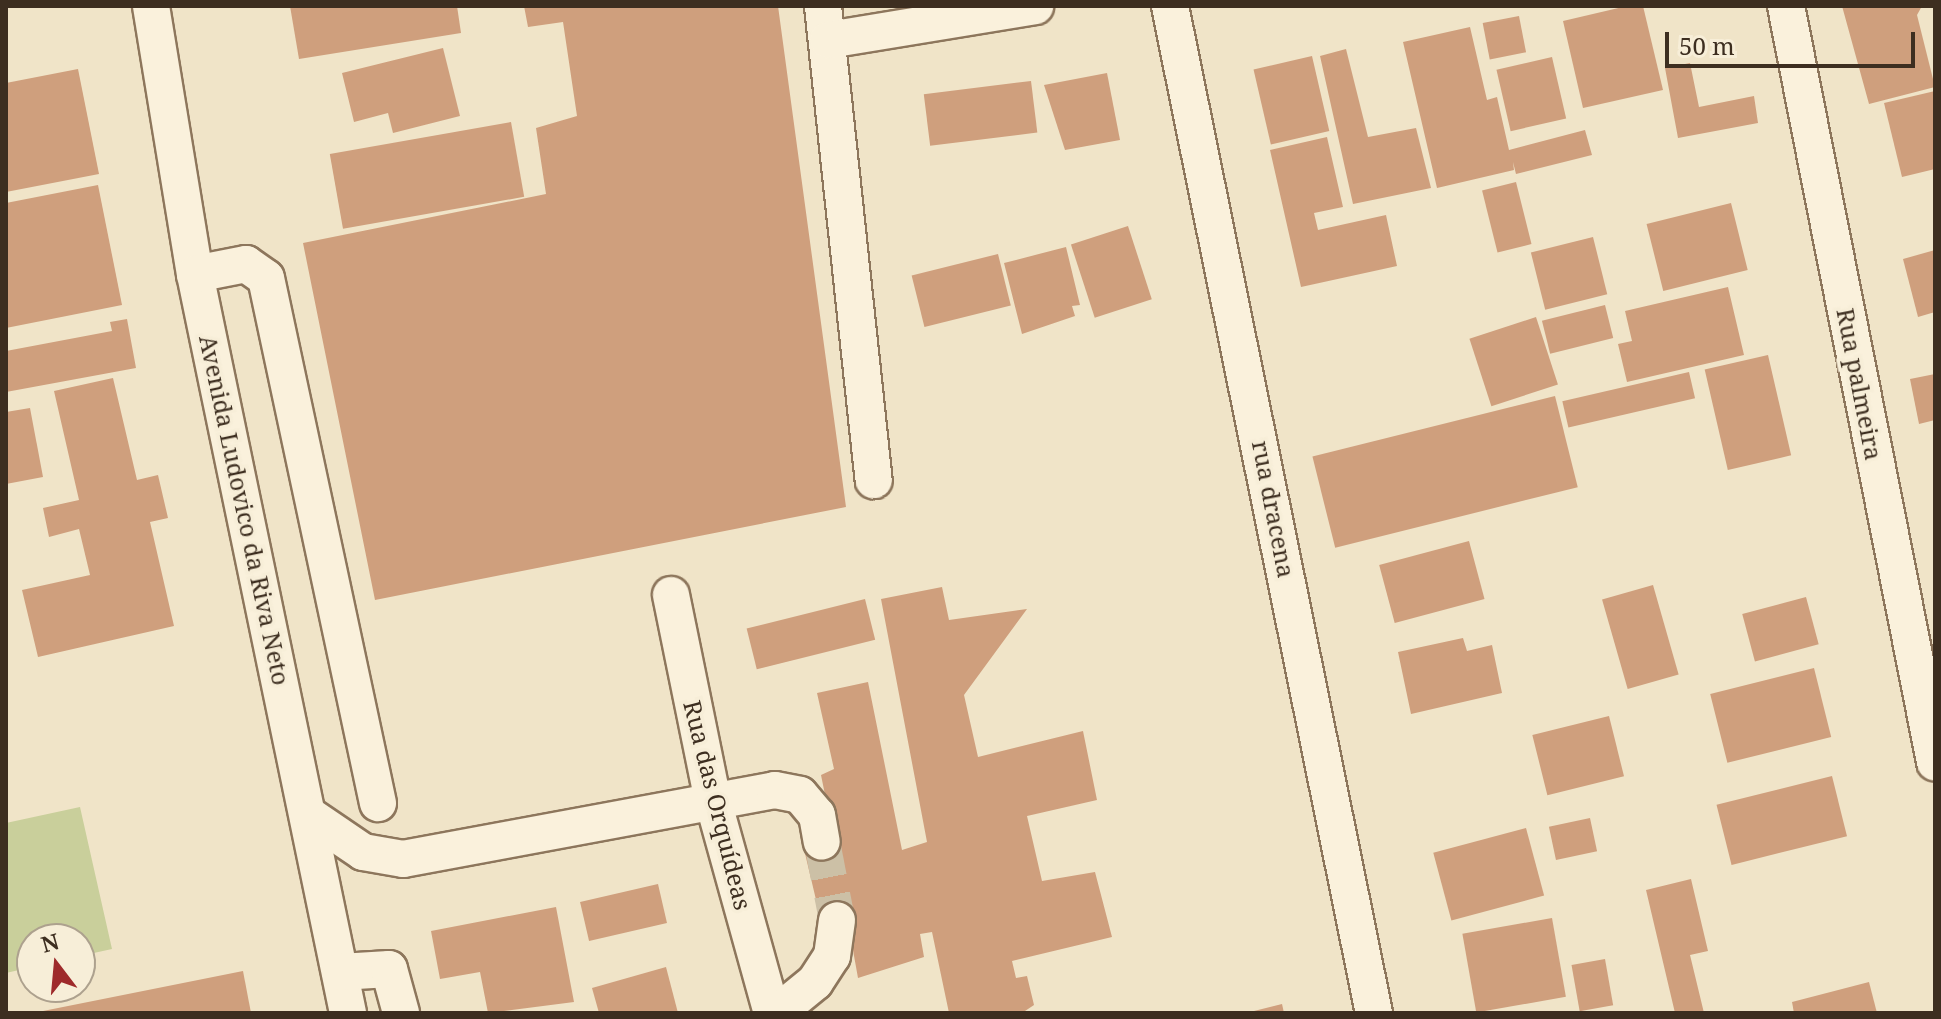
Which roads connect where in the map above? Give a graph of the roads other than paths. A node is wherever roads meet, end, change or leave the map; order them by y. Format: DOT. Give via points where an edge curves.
graph roads {
  1 [pos="151,6"];
  2 [pos="1035,6"];
  3 [pos="1170,6"];
  4 [pos="1786,6"];
  5 [pos="825,23"];
  6 [pos="195,274"];
  7 [pos="874,480"];
  8 [pos="671,595"];
  9 [pos="1935,762"];
  10 [pos="712,797"];
  11 [pos="378,803"];
  12 [pos="310,816"];
  13 [pos="822,842"];
  14 [pos="837,920"];
  15 [pos="340,972"];
  16 [pos="348,1013"];
  17 [pos="401,1013"];
  18 [pos="775,1013"];
  19 [pos="1374,1013"];
  1 -- 6 [label="street, Avenida Ludovico da Riva Neto"];
  2 -- 5 [label="street"];
  3 -- 19 [label="street, rua dracena"];
  4 -- 9 [label="street, Rua palmeira"];
  5 -- 7 [label="street"];
  6 -- 11 [label="street" via="246,264 266,278"];
  6 -- 12 [label="street, Avenida Ludovico da Riva Neto"];
  8 -- 10 [label="street, Rua das Orquídeas"];
  10 -- 12 [label="street" via="514,843 403,859 363,852"];
  10 -- 13 [label="street" via="775,790 800,795 817,815"];
  10 -- 18 [label="street, Rua das Orquídeas"];
  12 -- 15 [label="street, Avenida Ludovico da Riva Neto"];
  14 -- 18 [label="street" via="832,956 815,982"];
  15 -- 16 [label="street, Avenida Ludovico da Riva Neto"];
  15 -- 17 [label="street" via="389,969"];
}
